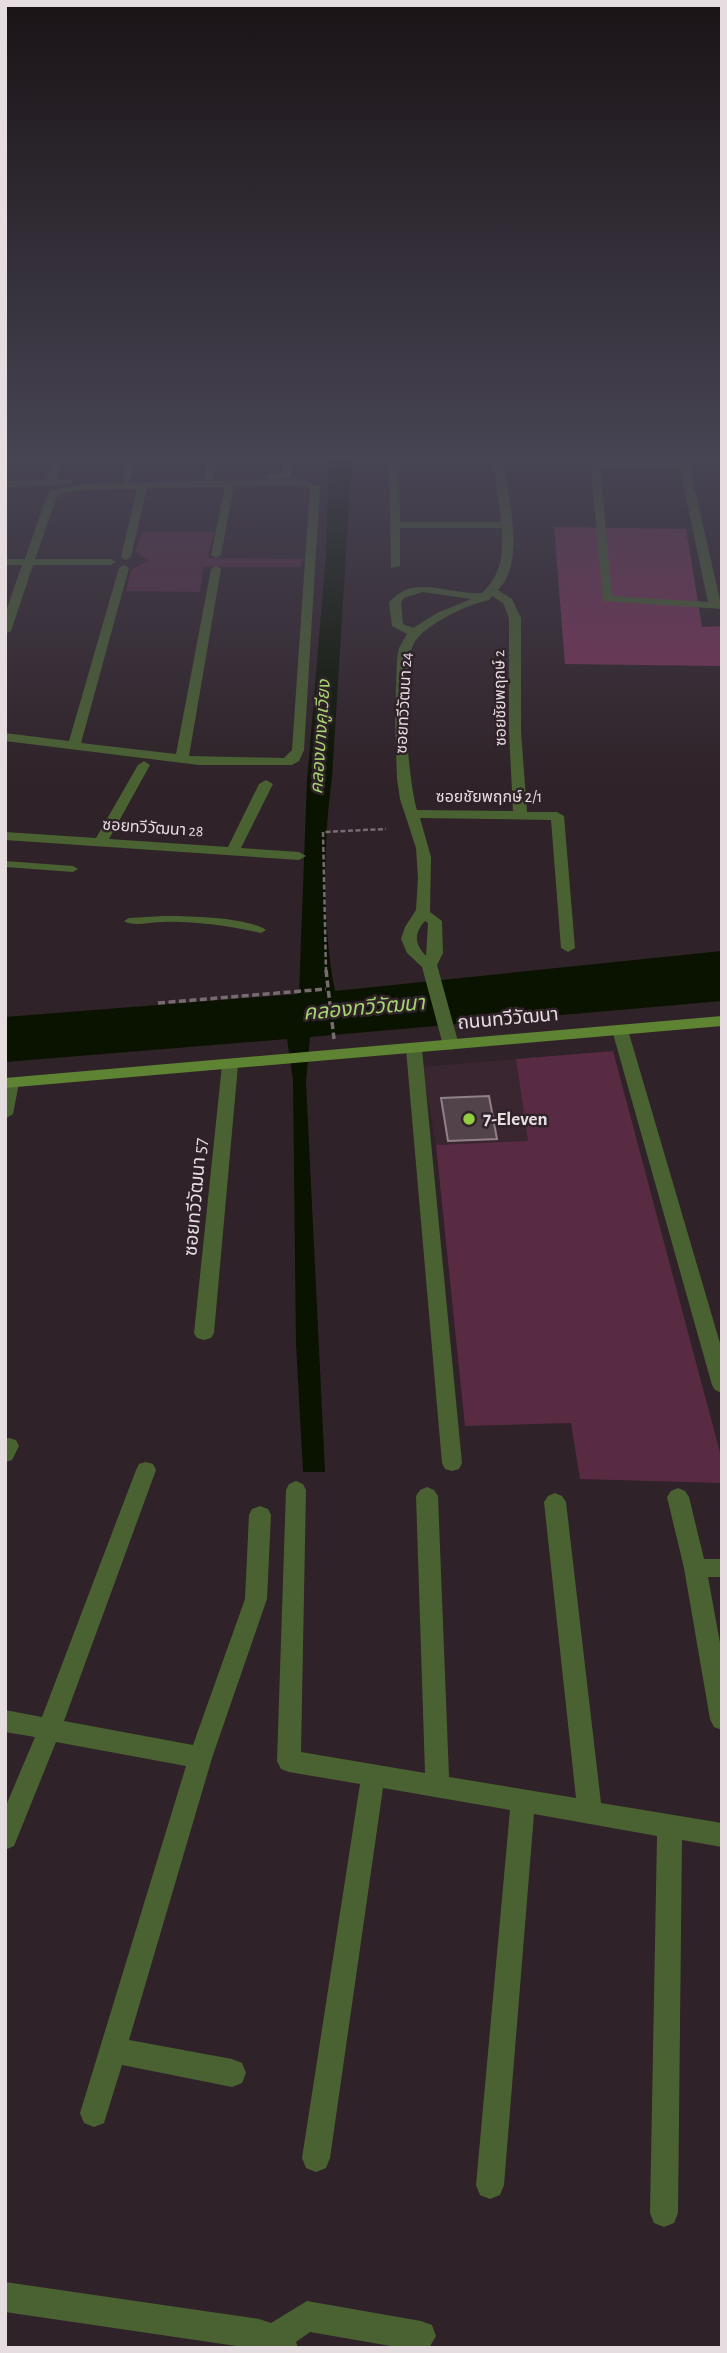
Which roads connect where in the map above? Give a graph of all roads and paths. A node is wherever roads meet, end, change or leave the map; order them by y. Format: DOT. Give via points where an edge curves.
graph roads {
  1 [pos="27,569"];
  2 [pos="123,569"];
  3 [pos="216,569"];
  4 [pos="310,569"];
  5 [pos="505,569"];
  6 [pos="604,569"];
  7 [pos="709,569"];
  8 [pos="489,595"];
  9 [pos="718,605"];
  10 [pos="5,631"];
  11 [pos="416,634"];
  12 [pos="5,737"];
  13 [pos="75,746"];
  14 [pos="182,759"];
  15 [pos="144,765"];
  16 [pos="266,784"];
  17 [pos="412,814"];
  18 [pos="520,814"];
  19 [pos="386,829"];
  20 [pos="5,836"];
  21 [pos="101,841"];
  22 [pos="233,851"];
  23 [pos="299,856"];
  24 [pos="5,864"];
  25 [pos="73,869"];
  26 [pos="423,914"];
  27 [pos="129,920"];
  28 [pos="261,930"];
  29 [pos="568,948"];
  30 [pos="430,972"];
  31 [pos="325,990"];
  32 [pos="158,1003"];
  33 [pos="722,1021"];
  34 [pos="620,1030"];
  35 [pos="334,1036"];
  36 [pos="451,1045"];
  37 [pos="414,1049"];
  38 [pos="230,1065"];
  39 [pos="8,1083"];
  40 [pos="5,1114"];
  41 [pos="204,1333"];
  42 [pos="722,1385"];
  43 [pos="452,1463"];
  44 [pos="146,1470"];
  45 [pos="296,1490"];
  46 [pos="428,1496"];
  47 [pos="678,1497"];
  48 [pos="555,1502"];
  49 [pos="260,1515"];
  50 [pos="695,1568"];
  51 [pos="722,1568"];
  52 [pos="722,1719"];
  53 [pos="5,1721"];
  54 [pos="49,1731"];
  55 [pos="200,1758"];
  56 [pos="373,1776"];
  57 [pos="437,1786"];
  58 [pos="523,1801"];
  59 [pos="590,1812"];
  60 [pos="670,1826"];
  61 [pos="722,1835"];
  62 [pos="5,1838"];
  63 [pos="112,2050"];
  64 [pos="232,2073"];
  65 [pos="94,2113"];
  66 [pos="316,2158"];
  67 [pos="490,2185"];
  68 [pos="664,2213"];
  69 [pos="5,2297"];
  70 [pos="421,2336"];
  71 [pos="278,2344"];
  1 -- 10 [label="street"];
  2 -- 13 [label="street"];
  3 -- 14 [label="street"];
  4 -- 14 [label="street" via="298,750 287,762"];
  5 -- 8 [label="street"];
  6 -- 9 [label="street" via="607,600"];
  7 -- 9 [label="street"];
  8 -- 11 [label="street, ซอยทวีวัฒนา 24" via="431,620"];
  8 -- 11 [label="street" via="423,589 400,596 395,603 398,626"];
  8 -- 18 [label="street, ซอยชัยพฤกษ์ 2" via="508,601 515,618 514,731"];
  11 -- 17 [label="street, ซอยทวีวัฒนา 24" via="404,656 402,751 405,793"];
  12 -- 13 [label="street"];
  13 -- 14 [label="street"];
  15 -- 21 [label="street"];
  16 -- 22 [label="street"];
  17 -- 18 [label="street, ซอยชัยพฤกษ์ 2/1"];
  17 -- 26 [label="street, ซอยทวีวัฒนา 24" via="424,857"];
  18 -- 29 [label="street, ซอยชัยพฤกษ์ 2/1" via="559,819"];
  19 -- 31 [label="path" via="323,832"];
  20 -- 21 [label="street, ซอยทวีวัฒนา 28"];
  21 -- 22 [label="street, ซอยทวีวัฒนา 28"];
  22 -- 23 [label="street, ซอยทวีวัฒนา 28"];
  24 -- 25 [label="lane"];
  26 -- 30 [label="street, ซอยทวีวัฒนา 24" via="435,921"];
  26 -- 30 [label="street, ซอยทวีวัฒนา 24" via="411,929 409,945"];
  27 -- 28 [label="lane" via="197,918"];
  30 -- 36 [label="street, ซอยทวีวัฒนา 24"];
  31 -- 32 [label="path"];
  31 -- 35 [label="path"];
  33 -- 34 [label="main road, ถนนทวีวัฒนา"];
  34 -- 36 [label="main road, ถนนทวีวัฒนา"];
  34 -- 42 [label="street"];
  36 -- 37 [label="main road, ถนนทวีวัฒนา"];
  37 -- 38 [label="main road, ถนนทวีวัฒนา"];
  37 -- 43 [label="street"];
  38 -- 39 [label="main road, ถนนทวีวัฒนา"];
  38 -- 41 [label="street, ซอยทวีวัฒนา 57"];
  39 -- 40 [label="street"];
  44 -- 54 [label="street"];
  45 -- 56 [label="street" via="289,1761"];
  46 -- 57 [label="street"];
  47 -- 50 [label="street"];
  48 -- 59 [label="street"];
  49 -- 55 [label="street" via="256,1599"];
  50 -- 51 [label="street"];
  50 -- 52 [label="street"];
  53 -- 54 [label="street"];
  54 -- 55 [label="street"];
  54 -- 62 [label="street"];
  55 -- 63 [label="street"];
  56 -- 57 [label="street"];
  56 -- 66 [label="street"];
  57 -- 58 [label="street"];
  58 -- 59 [label="street"];
  58 -- 67 [label="street"];
  59 -- 60 [label="street"];
  60 -- 61 [label="street"];
  60 -- 68 [label="street"];
  63 -- 64 [label="street"];
  63 -- 65 [label="street"];
  69 -- 71 [label="street" via="259,2334"];
  70 -- 71 [label="street" via="307,2316"];
}
